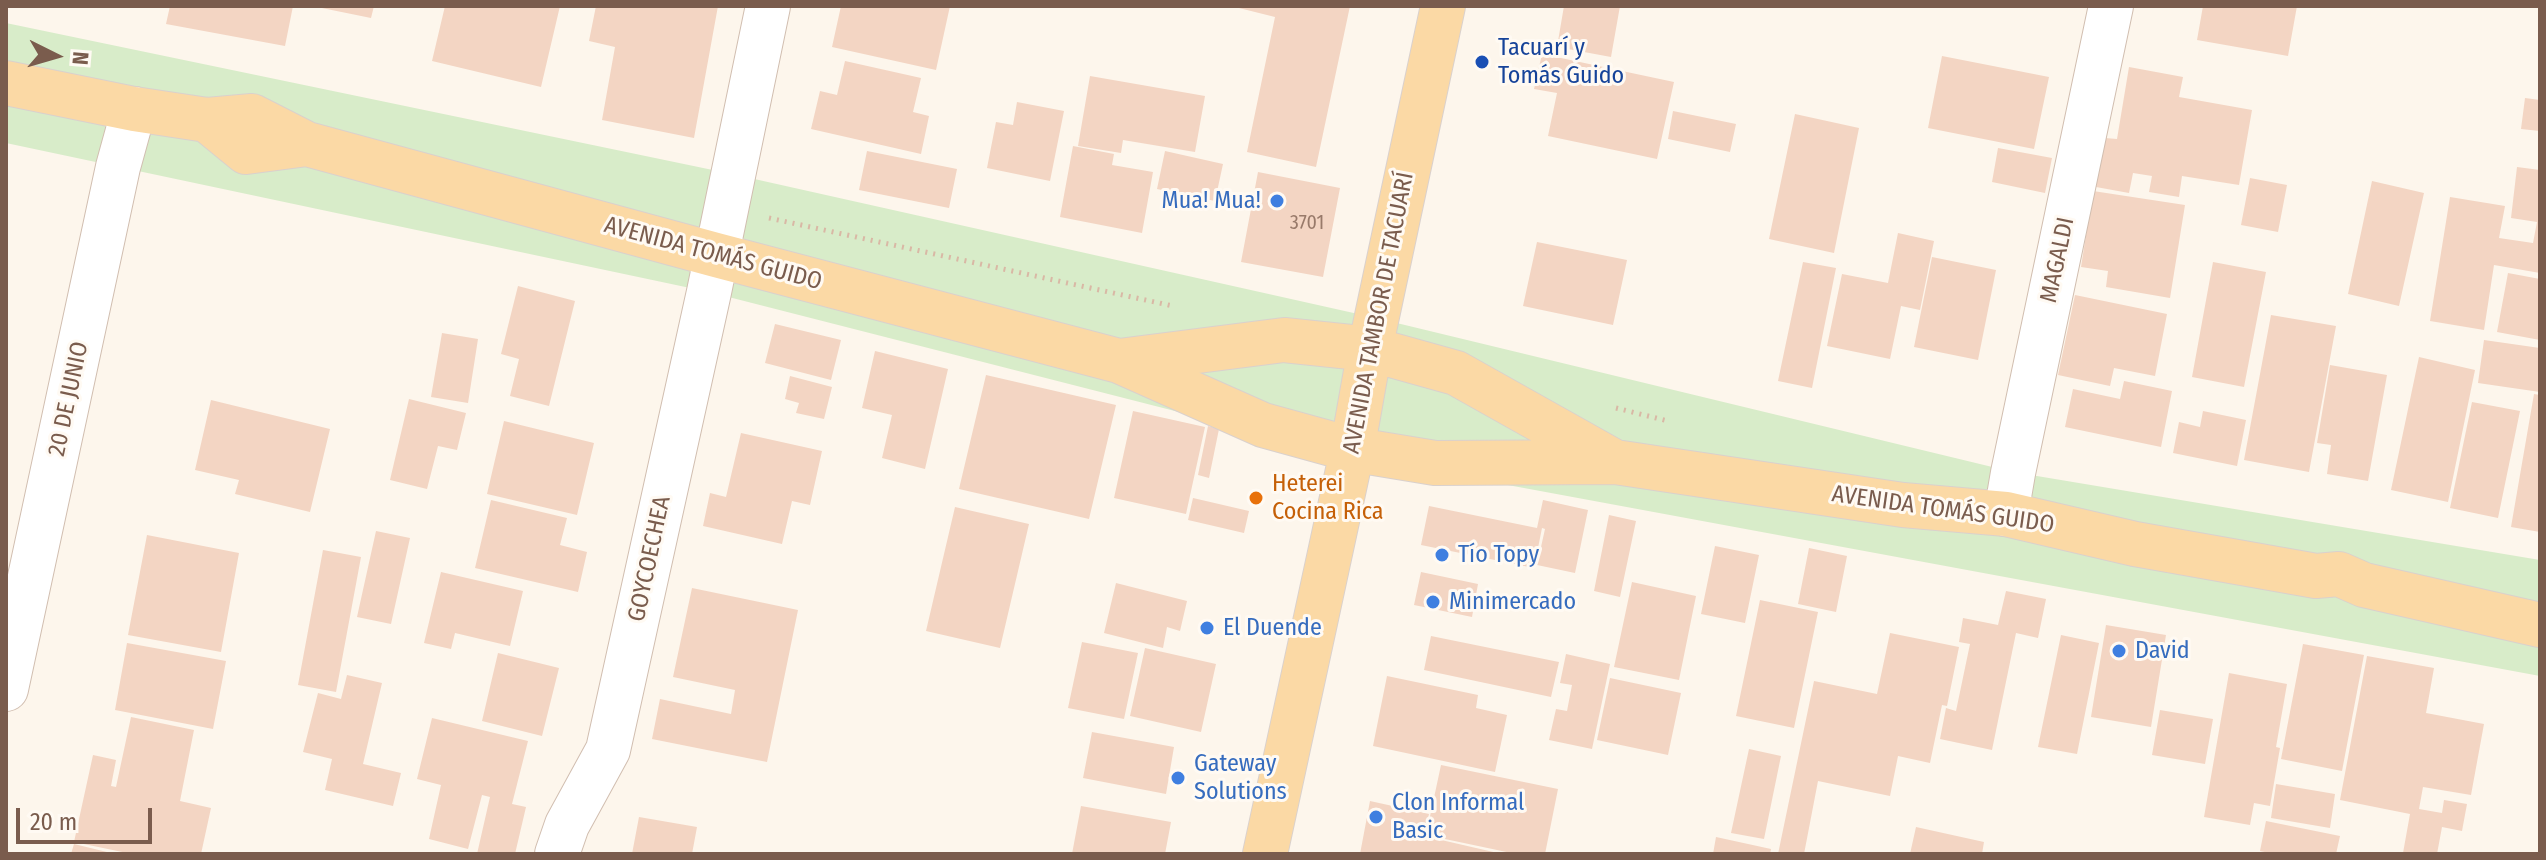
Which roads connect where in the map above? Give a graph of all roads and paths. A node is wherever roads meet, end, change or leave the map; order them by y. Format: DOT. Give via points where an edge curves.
graph roads {
  1 [pos="768,6"];
  2 [pos="1443,6"];
  3 [pos="2111,6"];
  4 [pos="6,83"];
  5 [pos="134,109"];
  6 [pos="716,255"];
  7 [pos="1370,349"];
  8 [pos="1119,361"];
  9 [pos="1350,449"];
  10 [pos="1615,462"];
  11 [pos="2006,514"];
  12 [pos="2540,625"];
  13 [pos="6,689"];
  14 [pos="557,854"];
  15 [pos="1265,854"];
  1 -- 6 [label="street, GOYCOECHEA"];
  2 -- 7 [label="main road, AVENIDA TAMBOR DE TACUARÍ"];
  3 -- 11 [label="street, MAGALDI"];
  4 -- 5 [label="main road, AVENIDA TOMÁS GUIDO"];
  5 -- 6 [label="main road, AVENIDA TOMÁS GUIDO" via="207,120 252,116 307,144"];
  5 -- 13 [label="street, 20 DE JUNIO"];
  6 -- 8 [label="main road, AVENIDA TOMÁS GUIDO"];
  6 -- 14 [label="street, GOYCOECHEA" via="608,750"];
  7 -- 8 [label="main road, AVENIDA TOMÁS GUIDO" via="1284,340"];
  7 -- 9 [label="main road, AVENIDA TAMBOR DE TACUARÍ"];
  7 -- 10 [label="main road, AVENIDA TOMÁS GUIDO" via="1456,373"];
  8 -- 9 [label="main road, AVENIDA TOMÁS GUIDO" via="1263,425"];
  9 -- 10 [label="main road, AVENIDA TOMÁS GUIDO" via="1435,463"];
  9 -- 15 [label="main road, AVENIDA TAMBOR DE TACUARÍ"];
  10 -- 11 [label="main road, AVENIDA TOMÁS GUIDO" via="1903,505"];
  11 -- 12 [label="main road, AVENIDA TOMÁS GUIDO" via="2135,544 2316,576 2339,574 2364,585"];
}
